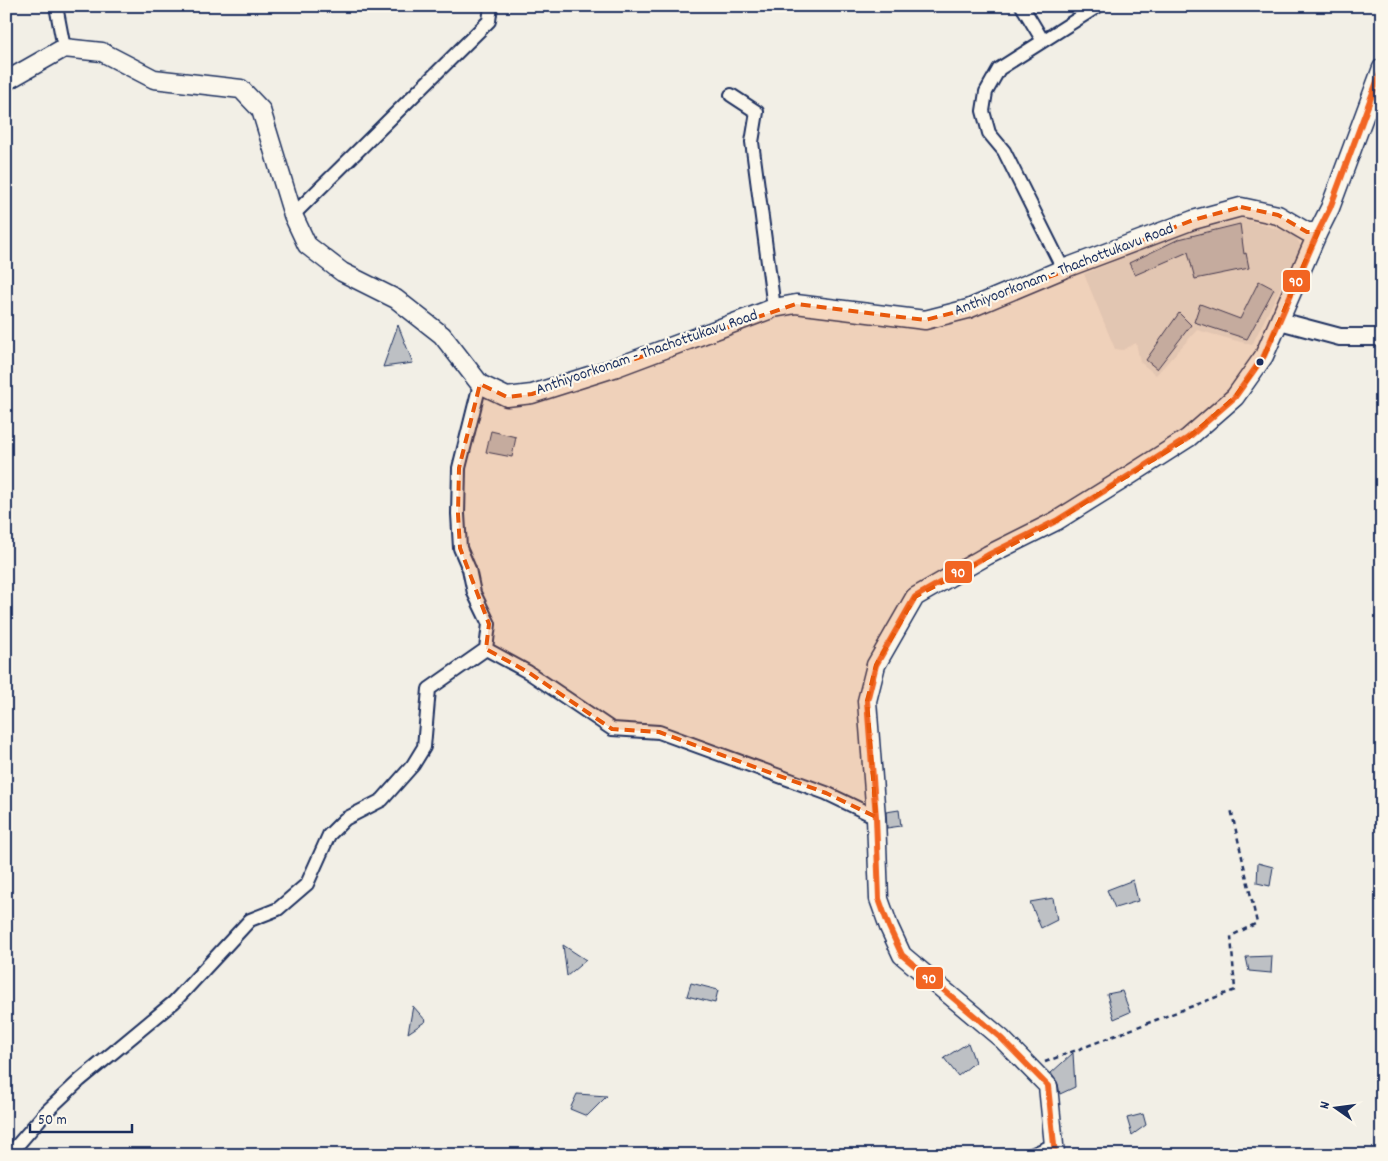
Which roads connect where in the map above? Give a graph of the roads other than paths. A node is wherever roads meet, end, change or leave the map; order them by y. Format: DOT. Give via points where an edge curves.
graph roads {
  1 [pos="56,6"];
  2 [pos="491,6"];
  3 [pos="1022,6"];
  4 [pos="1098,6"];
  5 [pos="1043,41"];
  6 [pos="64,48"];
  7 [pos="1382,68"];
  8 [pos="6,81"];
  9 [pos="731,95"];
  10 [pos="293,215"];
  11 [pos="1318,232"];
  12 [pos="1063,269"];
  13 [pos="774,308"];
  14 [pos="1280,321"];
  15 [pos="1382,337"];
  16 [pos="480,384"];
  17 [pos="486,649"];
  18 [pos="876,817"];
  19 [pos="1055,1150"];
  20 [pos="9,1155"];
  21 [pos="1031,1155"];
  1 -- 6 [label="street"];
  2 -- 10 [label="street" via="489,21"];
  3 -- 5 [label="street"];
  4 -- 5 [label="street"];
  5 -- 12 [label="street" via="999,69 986,92 983,111 989,133 1004,151"];
  6 -- 8 [label="main road"];
  6 -- 10 [label="main road, Anthiyoorkonam - Thachottukavu Road" via="102,52 154,79 241,88 261,110"];
  7 -- 11 [label="main road"];
  9 -- 13 [label="street" via="757,112 752,142"];
  10 -- 16 [label="main road, Anthiyoorkonam - Thachottukavu Road" via="307,245 342,272 396,299 442,335"];
  11 -- 12 [label="main road, Anthiyoorkonam - Thachottukavu Road" via="1307,232 1278,215 1241,207 1193,220"];
  11 -- 14 [label="main road"];
  12 -- 13 [label="main road, Anthiyoorkonam - Thachottukavu Road" via="968,309 925,320 796,304"];
  13 -- 16 [label="main road, Anthiyoorkonam - Thachottukavu Road" via="614,368 532,394 507,397"];
  14 -- 15 [label="street" via="1340,337"];
  14 -- 18 [label="main road" via="1264,356 1235,397 1188,438 1056,522 988,555 915,597 876,665 867,701"];
  16 -- 17 [label="street" via="459,468 458,514 460,548 474,593 489,624"];
  17 -- 18 [label="street" via="528,672 612,729 659,732 826,793"];
  17 -- 20 [label="street" via="429,689 424,747 413,765 382,800 345,819 329,836 307,884 278,909 250,920 174,1002 80,1080 46,1112"];
  18 -- 19 [label="main road" via="880,899 902,956 1002,1039 1048,1086"];
  19 -- 21 [label="street"];
}
